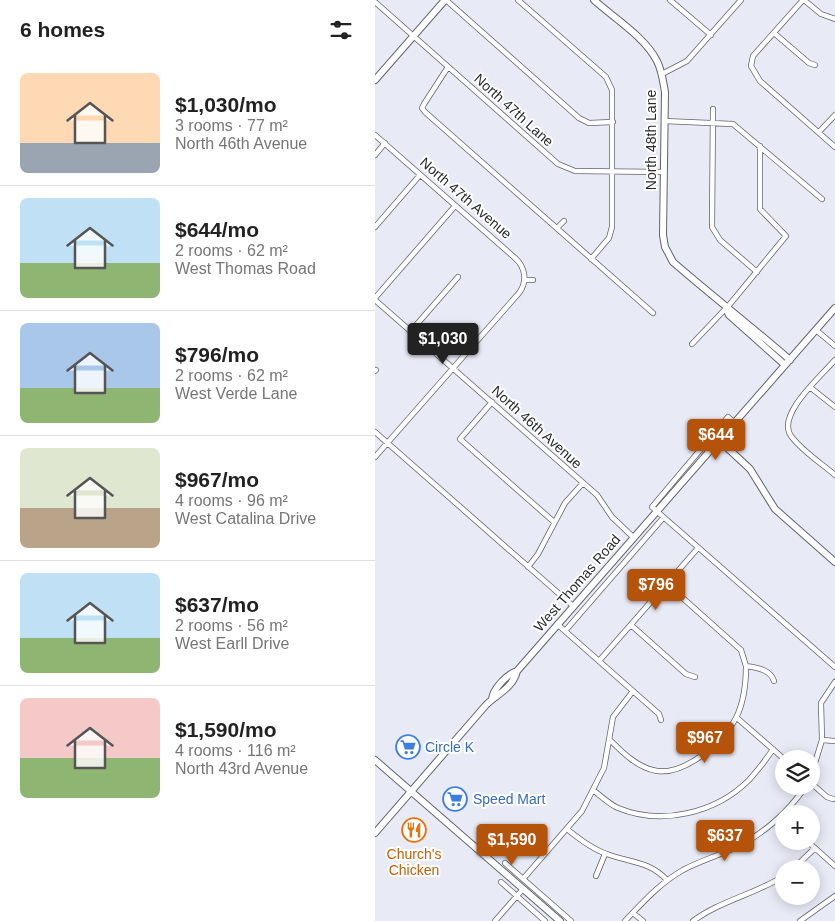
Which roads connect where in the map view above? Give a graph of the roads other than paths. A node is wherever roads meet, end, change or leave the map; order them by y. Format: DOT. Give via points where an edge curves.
graph roads {
  1 [pos="445,0"];
  2 [pos="518,0"];
  3 [pos="594,0"];
  4 [pos="670,0"];
  5 [pos="741,0"];
  6 [pos="804,0"];
  7 [pos="377,2"];
  8 [pos="677,2"];
  9 [pos="835,19"];
  10 [pos="774,33"];
  11 [pos="711,35"];
  12 [pos="414,36"];
  13 [pos="815,65"];
  14 [pos="448,67"];
  15 [pos="379,71"];
  16 [pos="662,74"];
  17 [pos="375,80"];
  18 [pos="713,109"];
  19 [pos="835,115"];
  20 [pos="664,120"];
  21 [pos="613,122"];
  22 [pos="713,122"];
  23 [pos="819,132"];
  24 [pos="375,135"];
  25 [pos="385,143"];
  26 [pos="760,146"];
  27 [pos="835,147"];
  28 [pos="375,155"];
  29 [pos="613,171"];
  30 [pos="663,172"];
  31 [pos="420,175"];
  32 [pos="822,200"];
  33 [pos="455,206"];
  34 [pos="564,221"];
  35 [pos="375,227"];
  36 [pos="557,228"];
  37 [pos="591,259"];
  38 [pos="757,272"];
  39 [pos="458,277"];
  40 [pos="525,280"];
  41 [pos="533,280"];
  42 [pos="375,299"];
  43 [pos="726,308"];
  44 [pos="835,308"];
  45 [pos="653,313"];
  46 [pos="481,325"];
  47 [pos="487,330"];
  48 [pos="816,330"];
  49 [pos="411,331"];
  50 [pos="693,344"];
  51 [pos="835,346"];
  52 [pos="835,360"];
  53 [pos="787,362"];
  54 [pos="454,368"];
  55 [pos="811,388"];
  56 [pos="491,402"];
  57 [pos="835,407"];
  58 [pos="735,424"];
  59 [pos="375,432"];
  60 [pos="720,441"];
  61 [pos="388,442"];
  62 [pos="375,457"];
  63 [pos="835,475"];
  64 [pos="583,483"];
  65 [pos="656,511"];
  66 [pos="663,518"];
  67 [pos="554,522"];
  68 [pos="633,537"];
  69 [pos="698,548"];
  70 [pos="835,562"];
  71 [pos="528,567"];
  72 [pos="667,584"];
  73 [pos="573,606"];
  74 [pos="557,624"];
  75 [pos="631,625"];
  76 [pos="565,631"];
  77 [pos="599,661"];
  78 [pos="746,666"];
  79 [pos="835,667"];
  80 [pos="695,677"];
  81 [pos="774,681"];
  82 [pos="835,682"];
  83 [pos="633,691"];
  84 [pos="737,718"];
  85 [pos="661,720"];
  86 [pos="768,734"];
  87 [pos="762,739"];
  88 [pos="609,740"];
  89 [pos="821,740"];
  90 [pos="835,741"];
  91 [pos="773,750"];
  92 [pos="818,750"];
  93 [pos="375,760"];
  94 [pos="593,790"];
  95 [pos="820,791"];
  96 [pos="411,792"];
  97 [pos="798,795"];
  98 [pos="833,798"];
  99 [pos="789,805"];
  100 [pos="775,820"];
  101 [pos="567,829"];
  102 [pos="375,833"];
  103 [pos="813,850"];
  104 [pos="817,850"];
  105 [pos="605,854"];
  106 [pos="802,860"];
  107 [pos="505,863"];
  108 [pos="835,866"];
  109 [pos="596,876"];
  110 [pos="523,879"];
  111 [pos="667,880"];
  112 [pos="775,881"];
  113 [pos="501,882"];
  114 [pos="523,889"];
  115 [pos="516,896"];
  116 [pos="835,896"];
  117 [pos="633,913"];
  118 [pos="495,921"];
  119 [pos="545,921"];
  120 [pos="560,921"];
  121 [pos="571,921"];
  122 [pos="625,921"];
  123 [pos="643,921"];
  124 [pos="693,921"];
  125 [pos="800,921"];
  1 -- 12 [label="main road"];
  1 -- 21 [label="street" via="579,118 589,123"];
  2 -- 21 [label="street" via="606,77 612,90"];
  3 -- 16 [label="main road, North 48th Lane" via="639,39 656,59"];
  4 -- 8 [label="street"];
  5 -- 11 [label="street"];
  6 -- 9 [label="street" via="821,14"];
  6 -- 10 [label="street"];
  7 -- 12 [label="street, North 47th Lane"];
  8 -- 11 [label="street"];
  10 -- 13 [label="street"];
  10 -- 23 [label="street" via="753,56 751,66 759,81"];
  11 -- 16 [label="street" via="687,61"];
  12 -- 14 [label="street, North 47th Lane"];
  12 -- 15 [label="main road"];
  14 -- 29 [label="street, North 47th Lane" via="558,164 575,170"];
  14 -- 36 [label="street" via="422,108"];
  15 -- 17 [label="main road"];
  16 -- 20 [label="main road, North 48th Lane"];
  18 -- 22 [label="street"];
  19 -- 23 [label="street"];
  20 -- 22 [label="street"];
  20 -- 30 [label="main road, North 48th Lane"];
  21 -- 29 [label="street"];
  22 -- 26 [label="street" via="733,124"];
  22 -- 38 [label="street" via="712,227 720,240"];
  23 -- 27 [label="street"];
  24 -- 25 [label="street, North 47th Avenue"];
  25 -- 28 [label="street"];
  25 -- 31 [label="street, North 47th Avenue"];
  26 -- 32 [label="street"];
  26 -- 38 [label="street" via="760,209 786,236"];
  29 -- 30 [label="street, North 47th Lane"];
  29 -- 37 [label="street" via="611,233"];
  30 -- 43 [label="main road, North 48th Lane" via="661,248"];
  31 -- 33 [label="street, North 47th Avenue"];
  31 -- 35 [label="street"];
  33 -- 40 [label="street, North 47th Avenue" via="518,261"];
  33 -- 42 [label="street"];
  34 -- 36 [label="street"];
  36 -- 37 [label="street"];
  37 -- 45 [label="street"];
  38 -- 43 [label="street"];
  39 -- 49 [label="street"];
  40 -- 41 [label="street"];
  40 -- 47 [label="street" via="522,289"];
  42 -- 49 [label="street, North 46th Avenue"];
  43 -- 50 [label="street"];
  43 -- 53 [label="main road, North 48th Lane" via="747,323"];
  44 -- 48 [label="main road, West Thomas Road"];
  46 -- 47 [label="street"];
  47 -- 54 [label="street"];
  48 -- 51 [label="street"];
  48 -- 53 [label="main road, West Thomas Road"];
  49 -- 54 [label="street, North 46th Avenue"];
  52 -- 55 [label="street"];
  53 -- 58 [label="main road, West Thomas Road"];
  54 -- 56 [label="street, North 46th Avenue"];
  54 -- 61 [label="street"];
  55 -- 57 [label="street"];
  55 -- 63 [label="street" via="793,408 787,419 788,430"];
  56 -- 64 [label="street, North 46th Avenue"];
  56 -- 67 [label="street" via="460,439"];
  58 -- 60 [label="main road, West Thomas Road"];
  58 -- 65 [label="street, West Thomas Road" via="728,418 651,505"];
  59 -- 61 [label="street"];
  60 -- 65 [label="main road, West Thomas Road"];
  60 -- 70 [label="main road" via="750,469 775,509"];
  61 -- 62 [label="street"];
  61 -- 71 [label="street"];
  64 -- 67 [label="street"];
  64 -- 68 [label="street, North 46th Avenue" via="602,501 612,518"];
  65 -- 66 [label="street"];
  65 -- 68 [label="main road, West Thomas Road"];
  66 -- 69 [label="street"];
  66 -- 76 [label="street, West Thomas Road"];
  67 -- 71 [label="street" via="539,554"];
  68 -- 73 [label="main road, West Thomas Road"];
  69 -- 72 [label="street"];
  69 -- 79 [label="street"];
  71 -- 73 [label="street"];
  72 -- 75 [label="street"];
  72 -- 78 [label="street" via="741,650"];
  73 -- 74 [label="main road, West Thomas Road"];
  74 -- 76 [label="street"];
  74 -- 96 [label="main road, West Thomas Road" via="517,671 515,678 499,696 492,698"];
  75 -- 77 [label="street"];
  75 -- 80 [label="street" via="686,674"];
  76 -- 77 [label="street"];
  77 -- 83 [label="street"];
  78 -- 81 [label="street" via="765,671"];
  78 -- 84 [label="street"];
  82 -- 89 [label="street" via="821,703"];
  83 -- 85 [label="street" via="659,714"];
  83 -- 88 [label="street" via="613,717"];
  84 -- 87 [label="street"];
  84 -- 88 [label="street" via="709,751 672,771 642,766"];
  86 -- 87 [label="street"];
  87 -- 91 [label="street"];
  88 -- 94 [label="street" via="604,768"];
  89 -- 90 [label="street"];
  89 -- 92 [label="street"];
  91 -- 94 [label="street" via="749,780 735,791 712,805 679,816 649,816 618,808"];
  93 -- 96 [label="main road"];
  94 -- 101 [label="street"];
  95 -- 98 [label="street"];
  96 -- 102 [label="main road, West Thomas Road"];
  96 -- 114 [label="main road"];
  97 -- 99 [label="street"];
  100 -- 111 [label="street" via="742,844"];
  101 -- 105 [label="street"];
  101 -- 110 [label="street"];
  103 -- 106 [label="street"];
  104 -- 108 [label="street"];
  105 -- 109 [label="street"];
  105 -- 111 [label="street" via="652,866"];
  107 -- 110 [label="street"];
  110 -- 121 [label="street"];
  111 -- 117 [label="street"];
  112 -- 124 [label="street"];
  113 -- 115 [label="street"];
  114 -- 115 [label="street"];
  114 -- 120 [label="main road"];
  115 -- 118 [label="street"];
  115 -- 119 [label="street"];
  116 -- 125 [label="street"];
  117 -- 122 [label="street"];
  117 -- 123 [label="street"];
}
